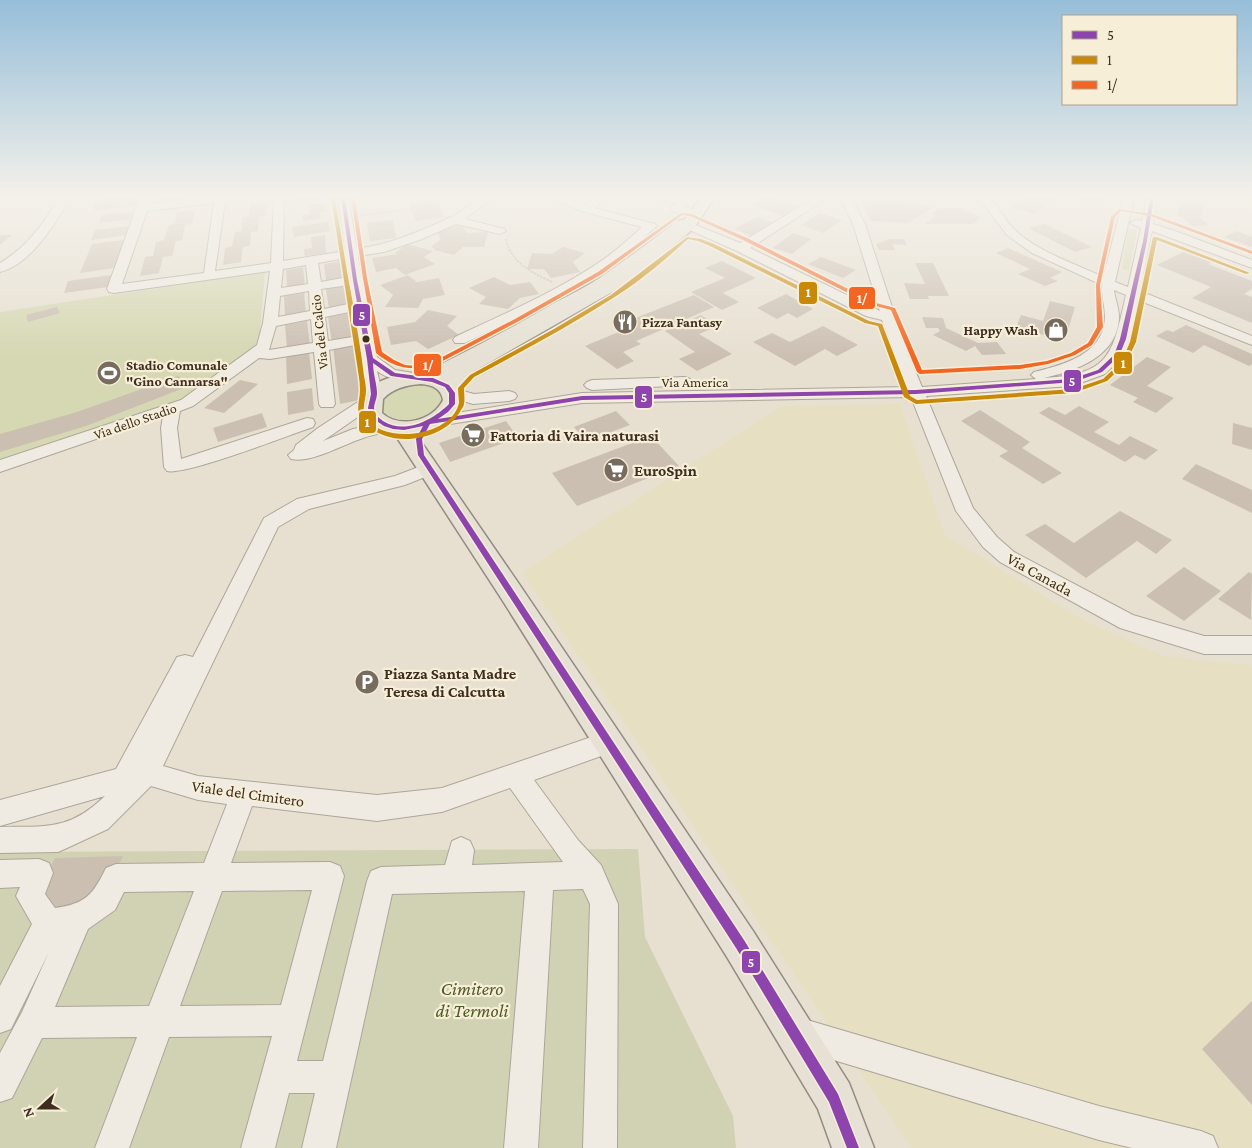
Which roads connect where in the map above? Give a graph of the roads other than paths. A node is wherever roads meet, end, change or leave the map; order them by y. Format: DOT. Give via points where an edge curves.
graph roads {
  1 [pos="26,251"];
  2 [pos="127,251"];
  3 [pos="213,251"];
  4 [pos="277,251"];
  5 [pos="350,251"];
  6 [pos="367,251"];
  7 [pos="621,251"];
  8 [pos="649,251"];
  9 [pos="659,251"];
  10 [pos="746,251"];
  11 [pos="867,251"];
  12 [pos="1037,251"];
  13 [pos="1122,251"];
  14 [pos="1137,251"];
  15 [pos="1216,251"];
  16 [pos="350,254"];
  17 [pos="312,260"];
  18 [pos="1252,264"];
  19 [pos="277,266"];
  20 [pos="0,268"];
  21 [pos="210,271"];
  22 [pos="355,280"];
  23 [pos="314,286"];
  24 [pos="1121,288"];
  25 [pos="274,293"];
  26 [pos="359,306"];
  27 [pos="317,314"];
  28 [pos="887,317"];
  29 [pos="270,323"];
  30 [pos="366,339"];
  31 [pos="460,340"];
  32 [pos="1252,341"];
  33 [pos="321,347"];
  34 [pos="256,353"];
  35 [pos="370,359"];
  36 [pos="421,378"];
  37 [pos="915,387"];
  38 [pos="608,390"];
  39 [pos="451,391"];
  40 [pos="374,398"];
  41 [pos="327,404"];
  42 [pos="173,408"];
  43 [pos="308,423"];
  44 [pos="429,423"];
  45 [pos="396,427"];
  46 [pos="425,462"];
  47 [pos="0,466"];
  48 [pos="1252,645"];
  49 [pos="608,742"];
  50 [pos="515,774"];
  51 [pos="135,776"];
  52 [pos="244,793"];
  53 [pos="0,813"];
  54 [pos="0,840"];
  55 [pos="461,850"];
  56 [pos="0,874"];
  57 [pos="591,875"];
  58 [pos="540,876"];
  59 [pos="212,877"];
  60 [pos="457,878"];
  61 [pos="78,919"];
  62 [pos="48,923"];
  63 [pos="0,1018"];
  64 [pos="291,1020"];
  65 [pos="158,1022"];
  66 [pos="793,1032"];
  67 [pos="17,1039"];
  68 [pos="276,1077"];
  69 [pos="335,1078"];
  70 [pos="0,1086"];
  71 [pos="112,1148"];
  72 [pos="258,1148"];
  73 [pos="319,1148"];
  74 [pos="521,1148"];
  75 [pos="600,1148"];
  76 [pos="853,1148"];
  77 [pos="1201,1148"];
  1 -- 20 [label="street"];
  2 -- 19 [label="street" via="114,289"];
  3 -- 21 [label="street"];
  4 -- 19 [label="street, Via dello Stadio"];
  5 -- 16 [label="street"];
  6 -- 16 [label="street"];
  7 -- 31 [label="street" via="564,288"];
  8 -- 36 [label="main road" via="605,281 522,329"];
  9 -- 39 [label="main road" via="613,285 466,368 453,381"];
  10 -- 28 [label="street"];
  11 -- 28 [label="street, Via Canada"];
  12 -- 24 [label="street"];
  13 -- 24 [label="street, Via America"];
  14 -- 24 [label="street, Via America"];
  15 -- 18 [label="street"];
  16 -- 17 [label="street"];
  16 -- 22 [label="street"];
  17 -- 19 [label="street"];
  17 -- 23 [label="street, Via del Calcio"];
  19 -- 25 [label="street, Via dello Stadio"];
  22 -- 23 [label="street"];
  22 -- 26 [label="street"];
  23 -- 25 [label="street"];
  23 -- 27 [label="street, Via del Calcio"];
  24 -- 32 [label="street"];
  24 -- 37 [label="street, Via America" via="1108,290 1112,317 1108,337 1085,360 1031,376"];
  24 -- 37 [label="street, Via America" via="1123,339 1116,356 1100,371 1072,382"];
  25 -- 29 [label="street, Via dello Stadio"];
  26 -- 27 [label="street"];
  26 -- 30 [label="street"];
  27 -- 29 [label="street"];
  27 -- 33 [label="street, Via del Calcio"];
  28 -- 37 [label="street, Via Canada"];
  29 -- 34 [label="street, Via dello Stadio" via="264,347"];
  30 -- 33 [label="street"];
  30 -- 35 [label="street"];
  33 -- 34 [label="street" via="270,355"];
  33 -- 41 [label="street, Via del Calcio"];
  34 -- 42 [label="street, Via dello Stadio" via="187,403"];
  35 -- 36 [label="street" via="391,374"];
  35 -- 40 [label="street"];
  36 -- 39 [label="main road" via="442,383"];
  36 -- 40 [label="main road" via="385,387"];
  37 -- 38 [label="street, Via America"];
  37 -- 48 [label="street, Via Canada" via="965,511 1007,557 1128,622 1204,645"];
  38 -- 39 [label="street, Via America" via="562,386 473,399"];
  38 -- 44 [label="street, Via America" via="582,398"];
  39 -- 44 [label="main road" via="453,400 449,409"];
  40 -- 45 [label="main road" via="370,407 373,416"];
  40 -- 45 [label="street" via="317,436 297,455 358,433"];
  42 -- 43 [label="street" via="169,428 173,467"];
  42 -- 47 [label="street, Via dello Stadio"];
  44 -- 45 [label="main road"];
  44 -- 46 [label="main road" via="420,439"];
  45 -- 46 [label="main road"];
  46 -- 49 [label="main road"];
  46 -- 51 [label="street" via="399,481 303,504 271,522"];
  49 -- 50 [label="street, Viale del Cimitero"];
  49 -- 66 [label="main road" via="740,944"];
  50 -- 52 [label="street, Viale del Cimitero" via="442,800 377,808"];
  50 -- 57 [label="street"];
  51 -- 52 [label="street, Viale del Cimitero"];
  51 -- 53 [label="street"];
  51 -- 54 [label="street" via="99,820 58,839"];
  52 -- 59 [label="street"];
  55 -- 60 [label="street"];
  56 -- 62 [label="street" via="39,873 30,896"];
  57 -- 58 [label="street"];
  57 -- 75 [label="street" via="604,904"];
  58 -- 60 [label="street"];
  58 -- 74 [label="street"];
  59 -- 61 [label="street" via="116,878 105,900"];
  59 -- 64 [label="street" via="330,876"];
  59 -- 65 [label="street"];
  60 -- 69 [label="street" via="381,880"];
  61 -- 62 [label="street"];
  61 -- 67 [label="street"];
  62 -- 63 [label="street"];
  64 -- 65 [label="street"];
  64 -- 68 [label="street"];
  65 -- 67 [label="street"];
  65 -- 71 [label="street"];
  66 -- 76 [label="main road" via="834,1098"];
  66 -- 77 [label="street" via="1099,1123"];
  67 -- 70 [label="street"];
  68 -- 69 [label="street"];
  68 -- 72 [label="street"];
  69 -- 73 [label="street"];
}
